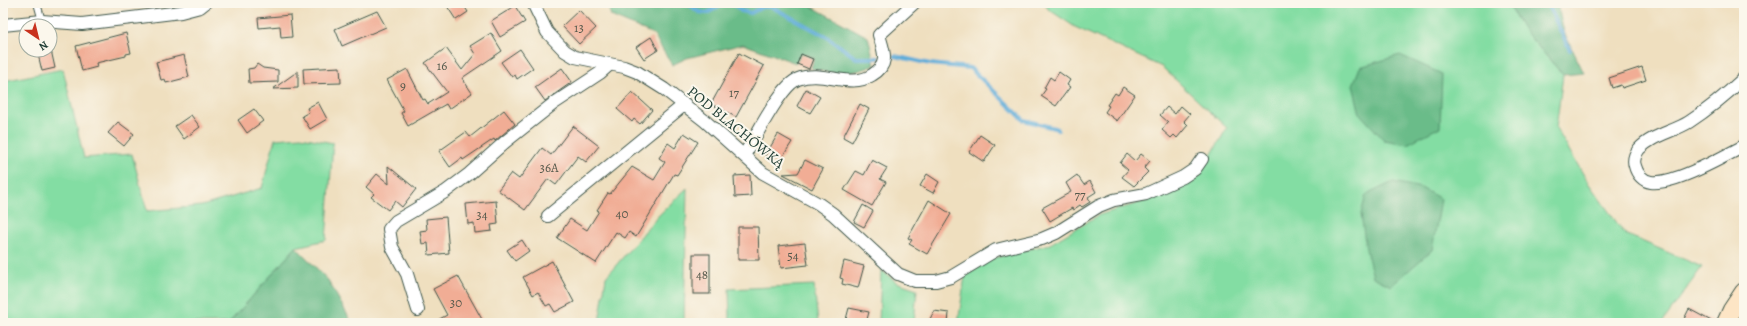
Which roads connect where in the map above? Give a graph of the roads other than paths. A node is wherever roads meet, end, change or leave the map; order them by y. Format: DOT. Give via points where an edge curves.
graph roads {
  1 [pos="37,3"];
  2 [pos="205,3"];
  3 [pos="533,3"];
  4 [pos="914,3"];
  5 [pos="41,18"];
  6 [pos="58,22"];
  7 [pos="18,23"];
  8 [pos="3,25"];
  9 [pos="609,64"];
  10 [pos="1744,78"];
  11 [pos="684,104"];
  12 [pos="1744,146"];
  13 [pos="744,155"];
  14 [pos="1202,159"];
  15 [pos="548,216"];
  16 [pos="1744,292"];
  17 [pos="418,310"];
  18 [pos="1726,323"];
  1 -- 5 [label="lane"];
  2 -- 6 [label="street" via="181,12 82,24"];
  3 -- 9 [label="street, POD BLACHÓWKĄ" via="547,32 565,51 575,57"];
  4 -- 13 [label="street" via="879,35 884,64 876,73 865,80 850,82 814,77 798,79 787,87 779,98"];
  7 -- 8 [label="street"];
  9 -- 11 [label="street, POD BLACHÓWKĄ" via="637,72"];
  9 -- 17 [label="street" via="600,73 553,104 470,174 396,221 389,229 392,247 407,274"];
  10 -- 12 [label="street" via="1689,122 1645,143 1637,151 1634,166 1640,176 1649,182 1661,182 1677,178"];
  11 -- 13 [label="street, POD BLACHÓWKĄ"];
  11 -- 15 [label="street"];
  13 -- 14 [label="street, POD BLACHÓWKĄ" via="764,173 833,214 898,274 907,279 924,282 951,277 996,250 1056,233 1099,206 1114,200 1146,194 1170,184 1195,169"];
  16 -- 18 [label="street"];
}
